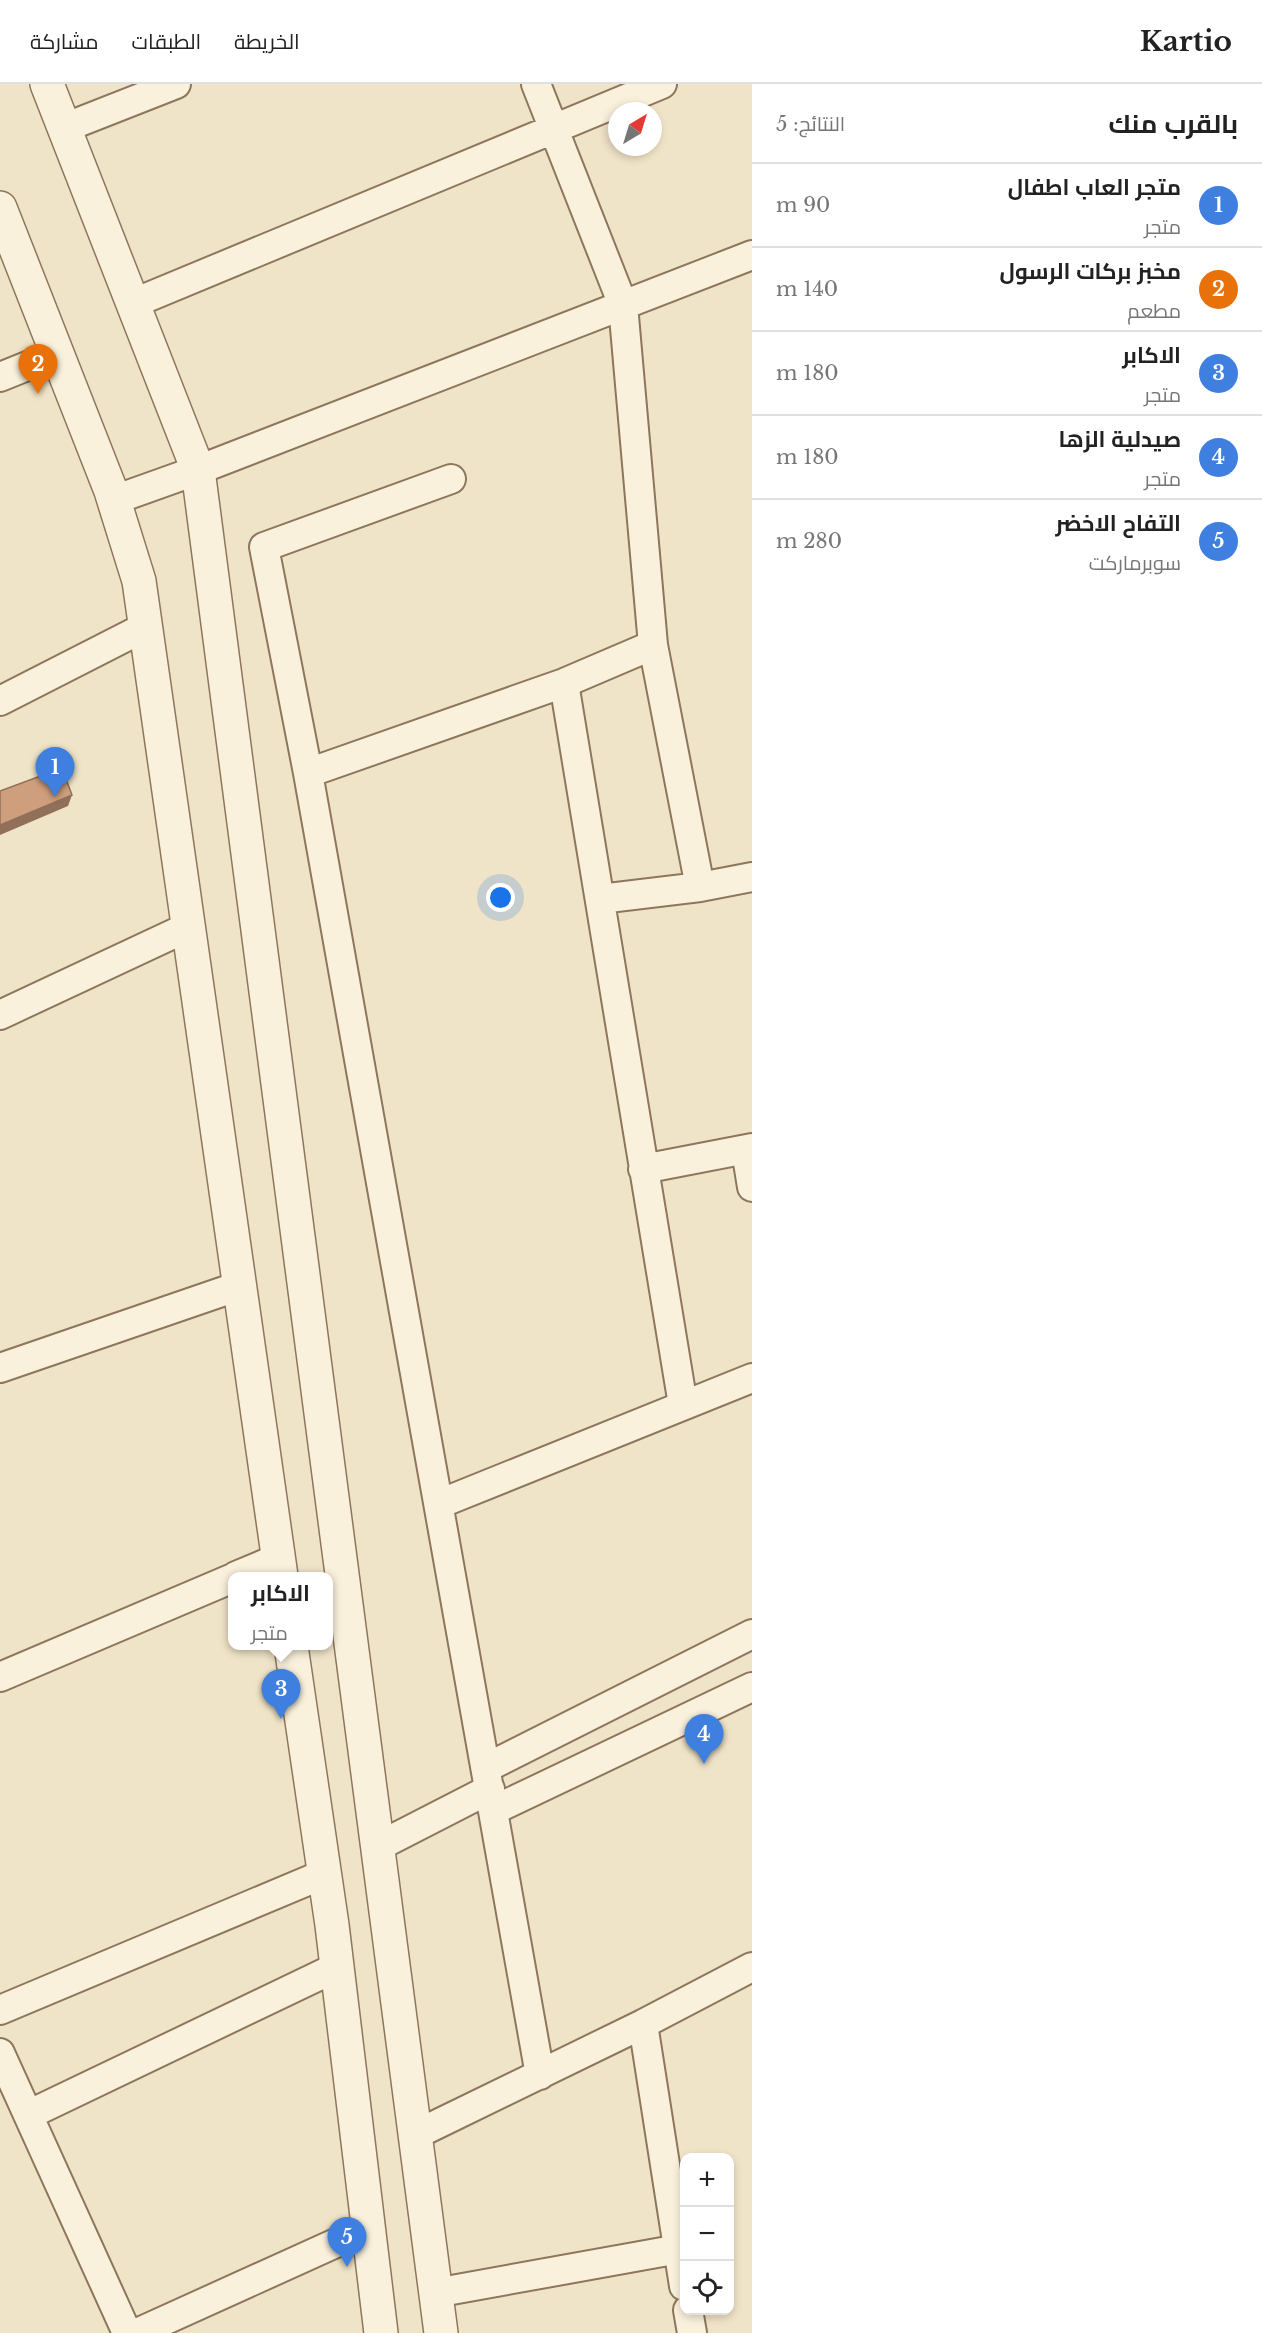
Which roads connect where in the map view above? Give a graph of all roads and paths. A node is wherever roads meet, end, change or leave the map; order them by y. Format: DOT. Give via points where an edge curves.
graph roads {
  1 [pos="47,84"];
  2 [pos="176,84"];
  3 [pos="536,84"];
  4 [pos="662,84"];
  5 [pos="64,128"];
  6 [pos="554,130"];
  7 [pos="0,208"];
  8 [pos="752,255"];
  9 [pos="134,303"];
  10 [pos="623,305"];
  11 [pos="57,354"];
  12 [pos="0,377"];
  13 [pos="198,470"];
  14 [pos="451,479"];
  15 [pos="114,500"];
  16 [pos="145,627"];
  17 [pos="653,645"];
  18 [pos="564,683"];
  19 [pos="0,700"];
  20 [pos="308,773"];
  21 [pos="752,877"];
  22 [pos="700,887"];
  23 [pos="600,899"];
  24 [pos="188,927"];
  25 [pos="0,1015"];
  26 [pos="749,1149"];
  27 [pos="643,1169"];
  28 [pos="752,1187"];
  29 [pos="240,1286"];
  30 [pos="0,1368"];
  31 [pos="752,1378"];
  32 [pos="683,1405"];
  33 [pos="439,1504"];
  34 [pos="280,1567"];
  35 [pos="257,1572"];
  36 [pos="228,1580"];
  37 [pos="752,1634"];
  38 [pos="292,1650"];
  39 [pos="0,1677"];
  40 [pos="752,1687"];
  41 [pos="490,1789"];
  42 [pos="377,1847"];
  43 [pos="324,1874"];
  44 [pos="752,1966"];
  45 [pos="337,1967"];
  46 [pos="0,2010"];
  47 [pos="643,2024"];
  48 [pos="0,2053"];
  49 [pos="540,2075"];
  50 [pos="28,2115"];
  51 [pos="415,2134"];
  52 [pos="369,2228"];
  53 [pos="679,2249"];
  54 [pos="681,2261"];
  55 [pos="435,2293"];
  56 [pos="689,2315"];
  57 [pos="127,2333"];
  58 [pos="137,2333"];
  59 [pos="381,2333"];
  60 [pos="441,2333"];
  61 [pos="692,2333"];
  1 -- 5 [label="street"];
  2 -- 5 [label="street"];
  3 -- 6 [label="street"];
  4 -- 6 [label="street"];
  5 -- 9 [label="street"];
  6 -- 9 [label="street"];
  6 -- 10 [label="street"];
  7 -- 11 [label="street"];
  8 -- 10 [label="street"];
  9 -- 13 [label="street"];
  10 -- 13 [label="street"];
  10 -- 17 [label="street"];
  11 -- 12 [label="street"];
  11 -- 15 [label="street"];
  13 -- 15 [label="street"];
  13 -- 42 [label="street"];
  14 -- 20 [label="street" via="264,547"];
  15 -- 16 [label="street" via="139,581"];
  16 -- 19 [label="street"];
  16 -- 24 [label="street"];
  17 -- 18 [label="street"];
  17 -- 22 [label="street"];
  18 -- 20 [label="street"];
  18 -- 23 [label="street"];
  20 -- 33 [label="street"];
  21 -- 22 [label="street"];
  22 -- 23 [label="street"];
  23 -- 27 [label="street"];
  24 -- 25 [label="street"];
  24 -- 29 [label="street"];
  26 -- 27 [label="street"];
  26 -- 28 [label="street"];
  27 -- 32 [label="street"];
  29 -- 30 [label="street"];
  29 -- 34 [label="street"];
  31 -- 32 [label="street"];
  32 -- 33 [label="street"];
  33 -- 41 [label="street"];
  34 -- 35 [label="street"];
  36 -- 39 [label="street"];
  37 -- 41 [label="street"];
  38 -- 43 [label="street"];
  40 -- 41 [label="street"];
  41 -- 42 [label="street"];
  41 -- 49 [label="street"];
  42 -- 51 [label="street"];
  43 -- 45 [label="street"];
  43 -- 46 [label="street"];
  44 -- 47 [label="street"];
  45 -- 50 [label="street"];
  45 -- 52 [label="street"];
  47 -- 49 [label="street"];
  47 -- 53 [label="street"];
  48 -- 50 [label="street"];
  49 -- 51 [label="street"];
  50 -- 57 [label="street"];
  51 -- 55 [label="street"];
  52 -- 58 [label="street"];
  52 -- 59 [label="street"];
  53 -- 54 [label="street"];
  53 -- 55 [label="street"];
  55 -- 60 [label="street"];
  56 -- 61 [label="street"];
}
